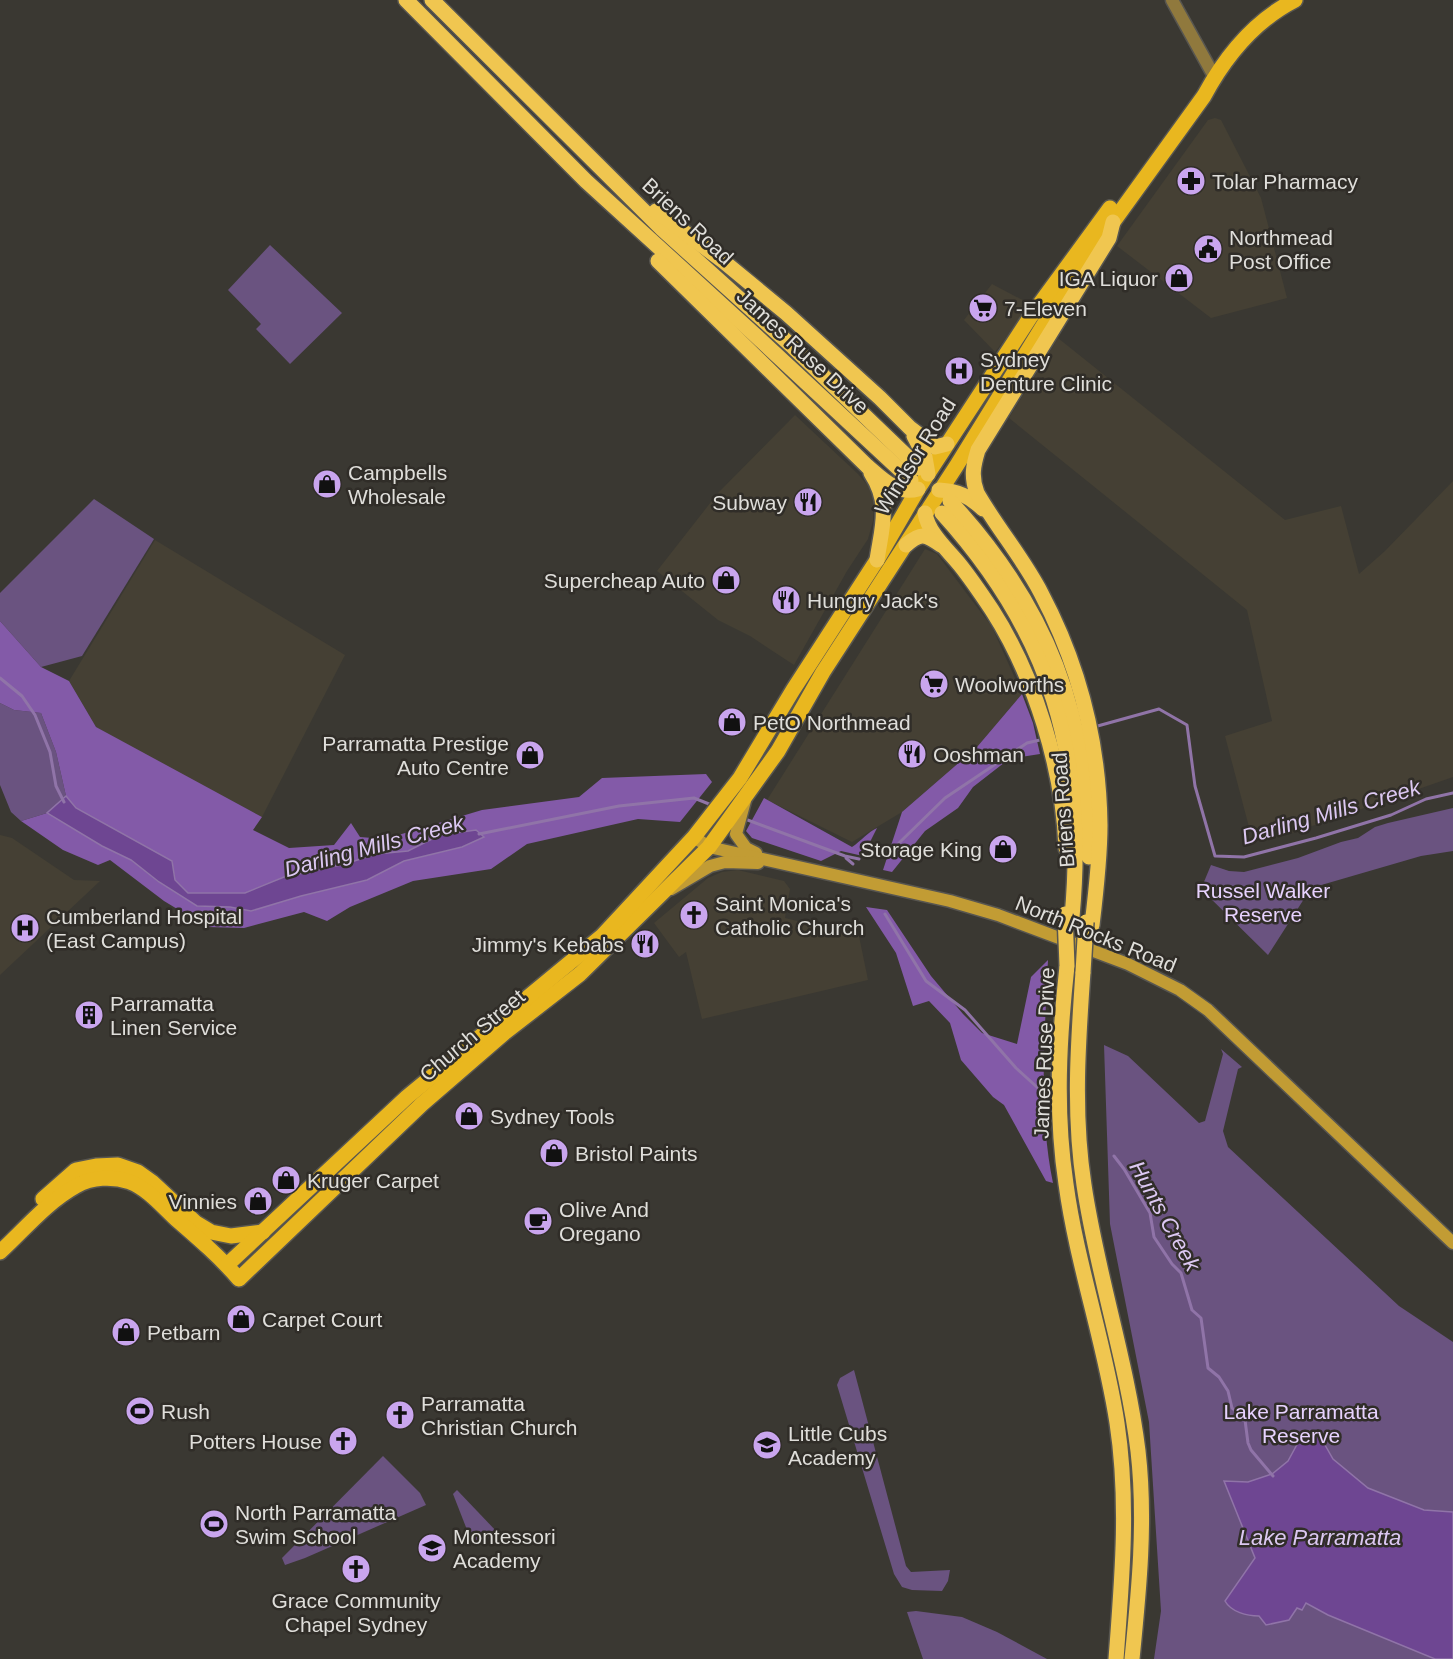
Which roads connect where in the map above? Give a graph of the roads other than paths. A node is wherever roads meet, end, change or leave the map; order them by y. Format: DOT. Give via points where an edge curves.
graph roads {
  1 [pos="406,0"];
  2 [pos="432,0"];
  3 [pos="1172,0"];
  4 [pos="1295,0"];
  5 [pos="1214,76"];
  6 [pos="554,122"];
  7 [pos="541,135"];
  8 [pos="605,171"];
  9 [pos="586,181"];
  10 [pos="1113,222"];
  11 [pos="910,428"];
  12 [pos="947,444"];
  13 [pos="867,466"];
  14 [pos="929,489"];
  15 [pos="922,518"];
  16 [pos="993,519"];
  17 [pos="906,545"];
  18 [pos="944,546"];
  19 [pos="877,560"];
  20 [pos="1070,702"];
  21 [pos="1075,759"];
  22 [pos="713,814"];
  23 [pos="734,822"];
  24 [pos="694,837"];
  25 [pos="709,847"];
  26 [pos="774,861"];
  27 [pos="665,893"];
  28 [pos="1079,919"];
  29 [pos="499,1030"];
  30 [pos="118,1172"];
  31 [pos="263,1232"];
  32 [pos="0,1240"];
  33 [pos="1453,1243"];
  34 [pos="0,1252"];
  35 [pos="227,1265"];
  36 [pos="1116,1657"];
  37 [pos="1132,1657"];
  1 -- 7 [label="highway"];
  2 -- 6 [label="highway, Briens Road"];
  3 -- 5 [label="street"];
  4 -- 5 [label="main road, Windsor Road" via="1256,27"];
  5 -- 10 [label="main road, Windsor Road" via="1204,96"];
  5 -- 12 [label="main road, Windsor Road" via="1198,90 1038,307"];
  6 -- 7 [label="highway"];
  6 -- 8 [label="highway, Briens Road"];
  7 -- 9 [label="highway"];
  8 -- 11 [label="highway" via="786,313"];
  8 -- 14 [label="highway, Briens Road" via="662,229 777,331"];
  9 -- 13 [label="highway" via="634,236"];
  9 -- 14 [label="highway, James Ruse Drive"];
  10 -- 14 [label="main road, Windsor Road" via="957,465"];
  10 -- 16 [label="highway" via="1109,238 978,450 973,483"];
  11 -- 12 [label="highway" via="932,445"];
  11 -- 14 [label="highway" via="925,457"];
  12 -- 14 [label="main road, Windsor Road" via="937,460"];
  13 -- 14 [label="highway" via="900,490"];
  13 -- 19 [label="highway" via="880,488 885,508"];
  14 -- 15 [label="main road"];
  14 -- 16 [label="highway" via="968,497"];
  14 -- 19 [label="main road, Windsor Road" via="905,510"];
  14 -- 20 [label="highway, Briens Road" via="987,544 1026,602"];
  15 -- 17 [label="main road, Windsor Road"];
  15 -- 18 [label="highway"];
  16 -- 20 [label="highway" via="1025,563 1070,656"];
  17 -- 18 [label="highway" via="915,537 926,536"];
  17 -- 23 [label="main road, Windsor Road" via="814,687"];
  18 -- 21 [label="highway" via="1002,627 1022,665 1038,709"];
  19 -- 22 [label="main road, Windsor Road"];
  20 -- 21 [label="highway, Briens Road"];
  21 -- 28 [label="highway, James Ruse Drive"];
  21 -- 28 [label="highway" via="1100,826 1099,860"];
  22 -- 24 [label="main road, Church Street"];
  23 -- 25 [label="main road, Church Street"];
  23 -- 26 [label="main road" via="736,834 746,849"];
  24 -- 25 [label="main road, North Rocks Road"];
  24 -- 29 [label="main road, Church Street" via="602,936"];
  25 -- 26 [label="main road, North Rocks Road"];
  25 -- 27 [label="main road, Church Street"];
  26 -- 27 [label="main road, North Rocks Road" via="710,866"];
  26 -- 33 [label="main road, North Rocks Road" via="998,915 1128,964 1180,990 1241,1040"];
  27 -- 29 [label="main road, Church Street" via="580,974"];
  28 -- 36 [label="highway, James Ruse Drive, bridge" via="1066,966 1059,1078 1062,1152 1072,1220 1114,1407 1124,1486 1124,1551"];
  28 -- 37 [label="highway, James Ruse Drive, bridge" via="1083,972 1076,1077 1081,1157 1089,1218 1138,1453 1140,1550"];
  29 -- 31 [label="main road, Church Street" via="407,1097"];
  29 -- 35 [label="main road, Church Street" via="239,1279"];
  30 -- 31 [label="main road" via="138,1172 196,1223 212,1232 231,1236"];
  30 -- 32 [label="main road" via="96,1166 76,1170"];
  30 -- 34 [label="main road" via="77,1185"];
  30 -- 35 [label="main road" via="151,1195"];
  31 -- 35 [label="main road, Church Street"];
}
